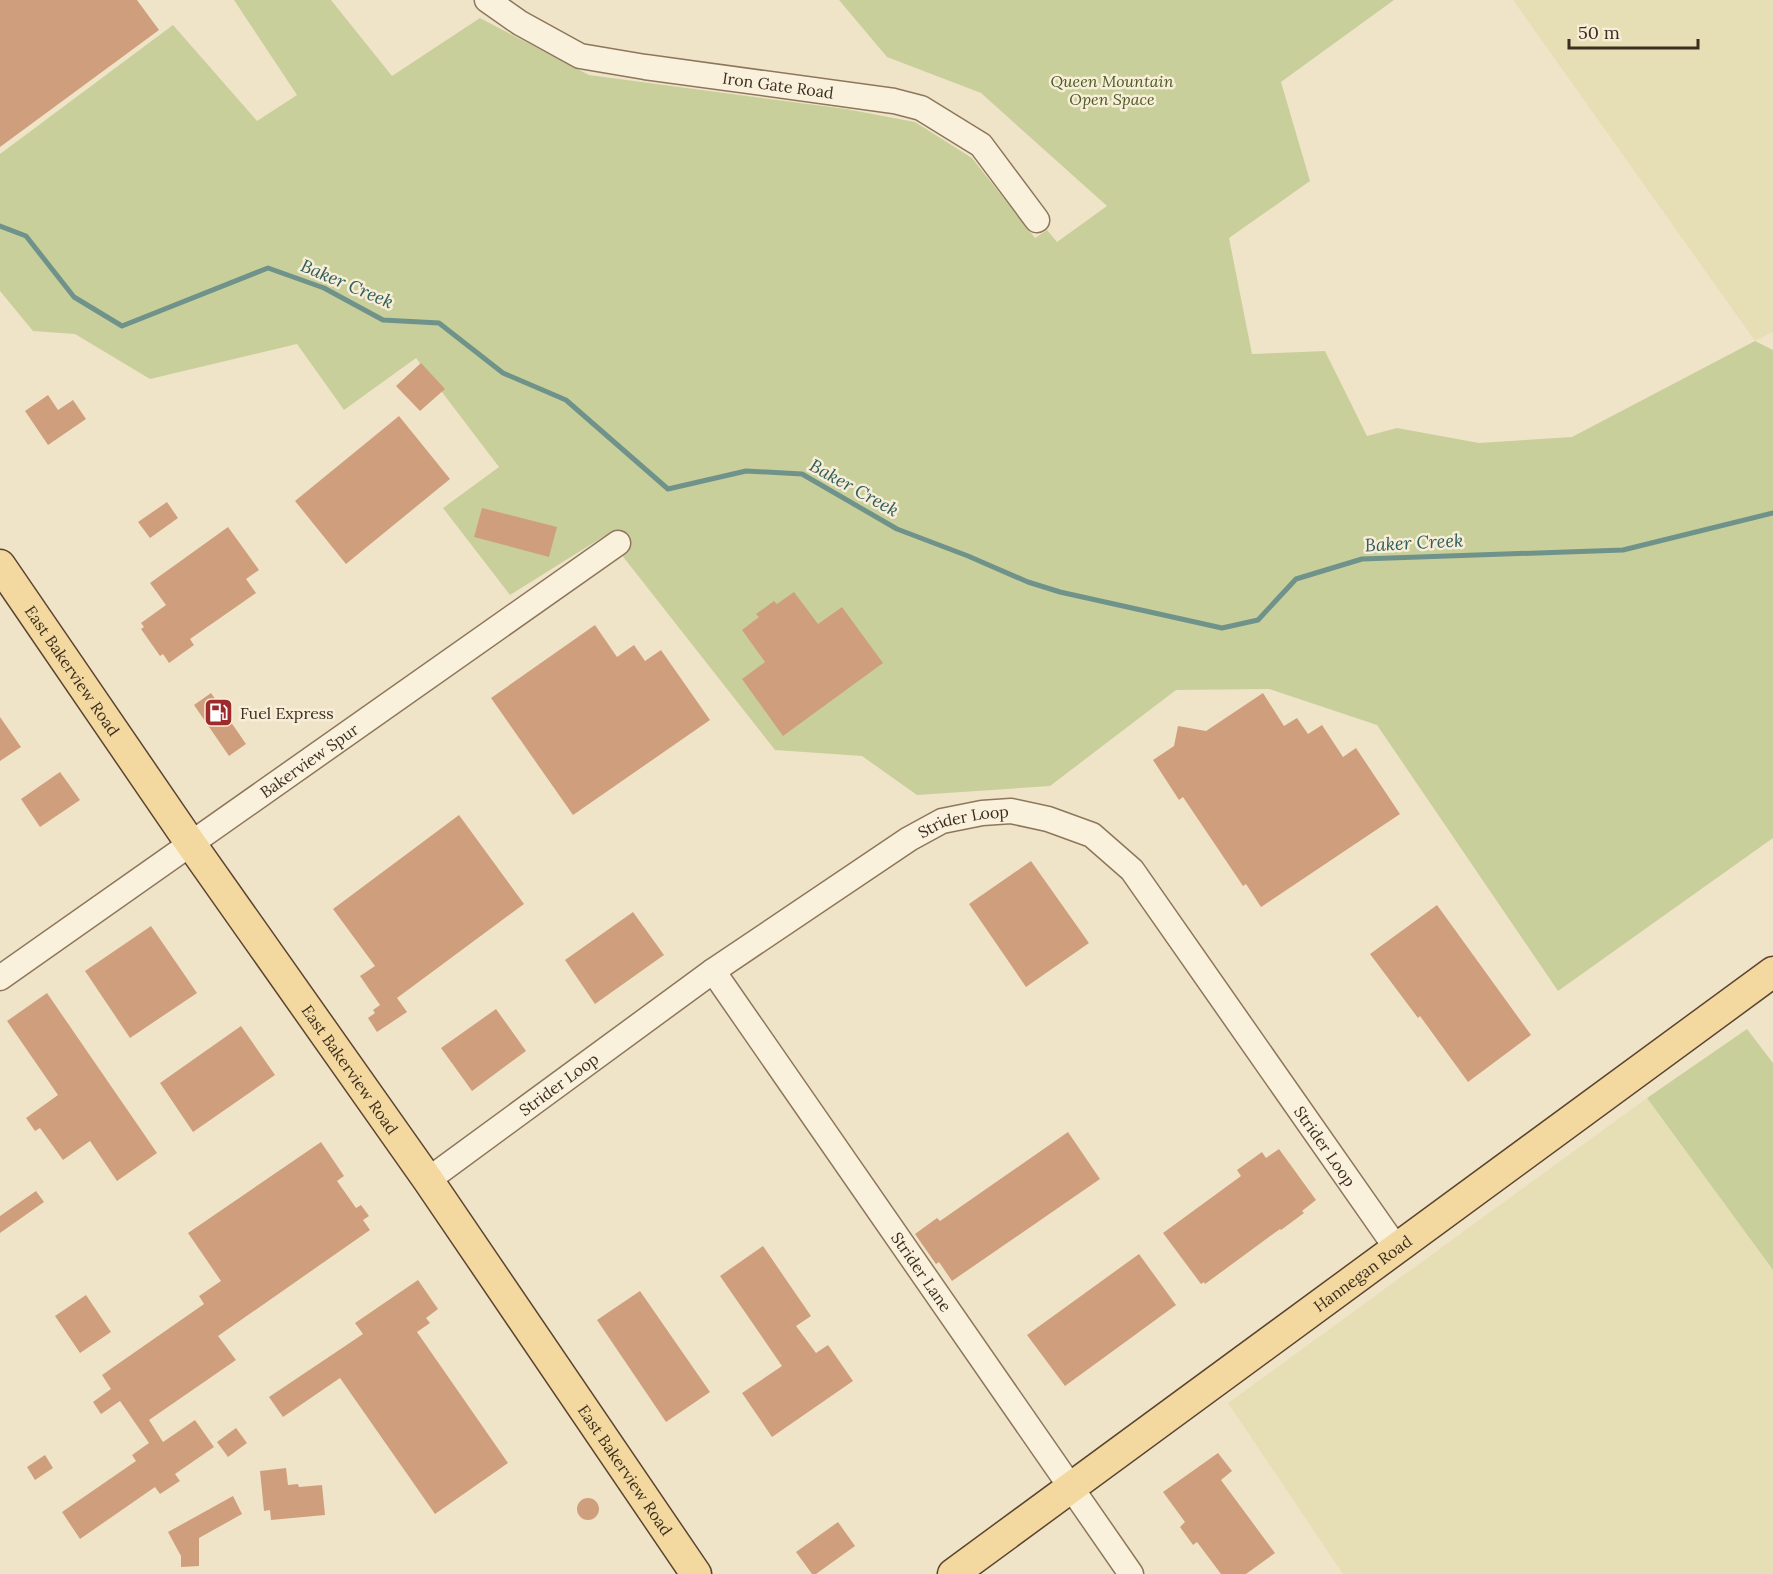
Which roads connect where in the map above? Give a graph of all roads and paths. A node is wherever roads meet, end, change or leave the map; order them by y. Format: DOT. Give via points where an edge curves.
graph roads {
  1 [pos="487,0"];
  2 [pos="1037,220"];
  3 [pos="618,543"];
  4 [pos="0,565"];
  5 [pos="191,844"];
  6 [pos="713,971"];
  7 [pos="1773,972"];
  8 [pos="0,978"];
  9 [pos="428,1180"];
  10 [pos="1397,1249"];
  11 [pos="1071,1488"];
  12 [pos="696,1574"];
  13 [pos="953,1574"];
  14 [pos="1131,1574"];
  1 -- 2 [label="street, Iron Gate Road" via="580,56 921,108 981,145"];
  3 -- 5 [label="street, Bakerview Spur"];
  4 -- 5 [label="main road, East Bakerview Road"];
  5 -- 8 [label="street, Bakerview Spur"];
  5 -- 9 [label="main road, East Bakerview Road"];
  6 -- 9 [label="street, Strider Loop"];
  6 -- 10 [label="street, Strider Loop" via="909,839 942,821 1011,811 1092,836 1132,870"];
  6 -- 11 [label="street, Strider Lane"];
  7 -- 10 [label="main road, Hannegan Road"];
  9 -- 12 [label="main road, East Bakerview Road"];
  10 -- 11 [label="main road, Hannegan Road"];
  11 -- 13 [label="main road, Hannegan Road"];
  11 -- 14 [label="street, Strider Lane"];
}
